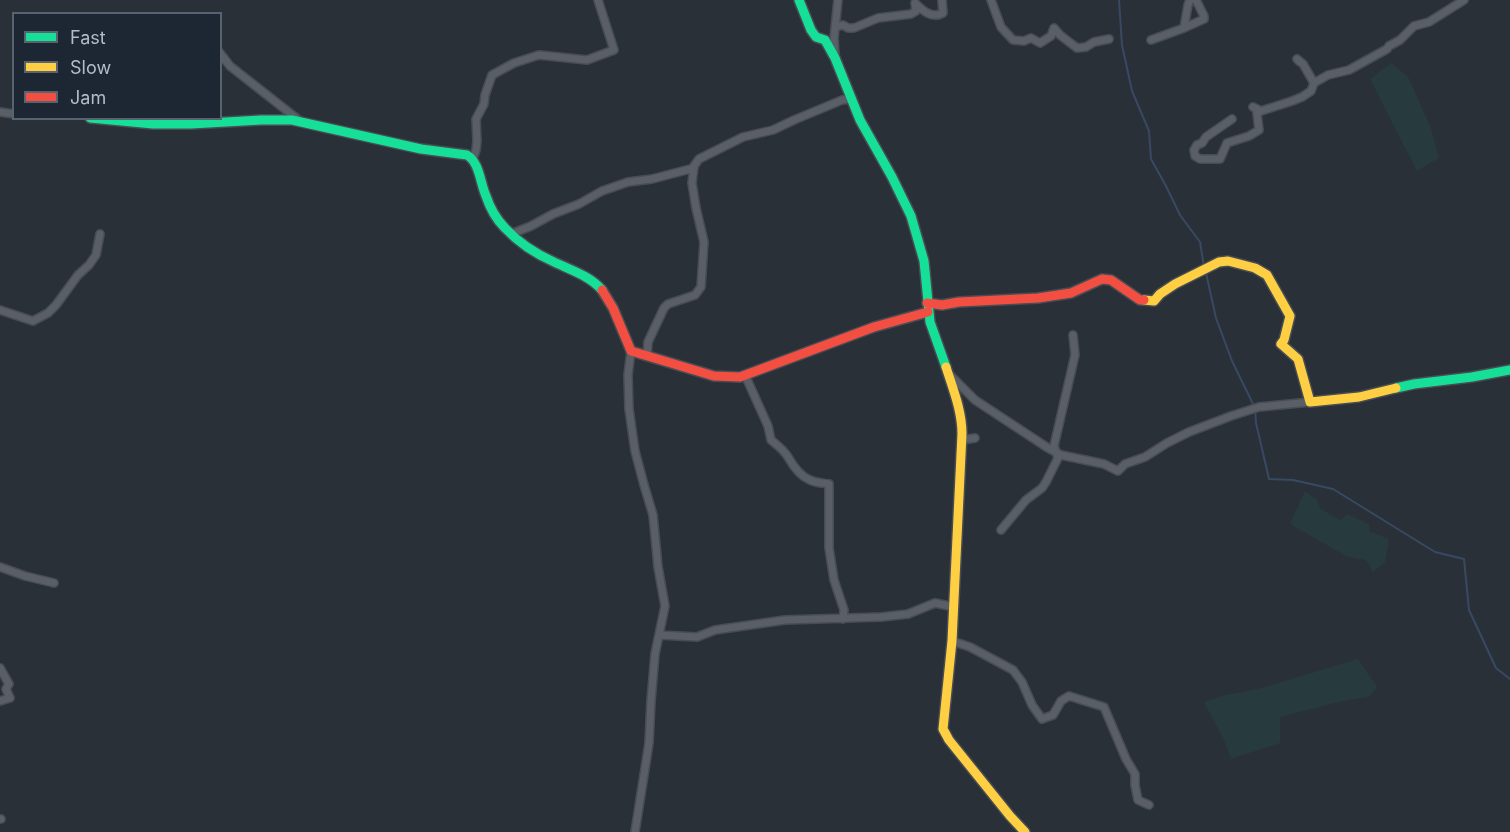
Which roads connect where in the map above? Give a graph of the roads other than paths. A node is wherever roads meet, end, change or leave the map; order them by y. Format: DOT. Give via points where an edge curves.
graph roads {
  1 [pos="598,0"];
  2 [pos="799,0"];
  3 [pos="838,0"];
  4 [pos="942,0"];
  5 [pos="991,0"];
  6 [pos="1190,0"];
  7 [pos="1196,0"];
  8 [pos="1464,0"];
  9 [pos="836,27"];
  10 [pos="1184,28"];
  11 [pos="1109,39"];
  12 [pos="1151,40"];
  13 [pos="222,56"];
  14 [pos="835,57"];
  15 [pos="1300,62"];
  16 [pos="1314,83"];
  17 [pos="851,99"];
  18 [pos="1232,119"];
  19 [pos="111,120"];
  20 [pos="302,122"];
  21 [pos="473,159"];
  22 [pos="694,168"];
  23 [pos="100,234"];
  24 [pos="511,234"];
  25 [pos="928,308"];
  26 [pos="0,310"];
  27 [pos="1073,335"];
  28 [pos="631,351"];
  29 [pos="647,356"];
  30 [pos="1510,370"];
  31 [pos="947,372"];
  32 [pos="746,375"];
  33 [pos="1310,402"];
  34 [pos="975,438"];
  35 [pos="962,440"];
  36 [pos="1057,453"];
  37 [pos="1001,530"];
  38 [pos="0,567"];
  39 [pos="54,583"];
  40 [pos="954,607"];
  41 [pos="843,619"];
  42 [pos="659,635"];
  43 [pos="952,641"];
  44 [pos="0,668"];
  45 [pos="0,701"];
  46 [pos="1149,805"];
  47 [pos="635,832"];
  48 [pos="1025,832"];
  1 -- 21 [label="street" via="614,50 587,60 539,55 492,75 476,119"];
  2 -- 14 [label="street" via="811,30 825,40"];
  3 -- 9 [label="street"];
  4 -- 9 [label="street" via="943,13 937,16 915,3 916,11 911,14 878,18 854,28"];
  5 -- 11 [label="street" via="1001,27 1013,40 1031,38 1040,43 1051,36 1054,28 1077,48"];
  6 -- 10 [label="street"];
  7 -- 10 [label="street" via="1204,19"];
  8 -- 16 [label="street" via="1429,22 1414,26 1387,49"];
  9 -- 14 [label="street"];
  10 -- 12 [label="street"];
  13 -- 20 [label="street"];
  14 -- 17 [label="street"];
  15 -- 16 [label="street" via="1297,59"];
  16 -- 18 [label="street" via="1302,97 1257,109 1259,130 1227,143 1220,159 1195,156 1197,145"];
  17 -- 22 [label="street" via="765,133 743,137 699,159"];
  17 -- 25 [label="street" via="910,216 924,261"];
  19 -- 20 [label="street" via="153,124"];
  20 -- 21 [label="street"];
  21 -- 24 [label="street" via="495,217"];
  22 -- 24 [label="street" via="602,191"];
  22 -- 29 [label="street" via="692,183 704,242 701,287 695,296 663,308 648,342"];
  23 -- 26 [label="street" via="96,255 48,313 33,321"];
  24 -- 28 [label="street" via="600,287"];
  25 -- 31 [label="street"];
  25 -- 32 [label="street"];
  25 -- 33 [label="street" via="1071,293 1102,279 1111,280 1140,300 1154,301 1175,284 1219,262 1231,262 1267,275 1289,314 1281,344 1296,356"];
  27 -- 36 [label="street" via="1075,355 1054,446"];
  28 -- 29 [label="street"];
  28 -- 42 [label="street" via="629,408 635,452 653,515 665,606"];
  29 -- 32 [label="street" via="713,377"];
  30 -- 33 [label="street"];
  31 -- 35 [label="street" via="961,415"];
  31 -- 36 [label="street" via="975,400"];
  32 -- 41 [label="street" via="771,440 807,479 829,484 829,548"];
  33 -- 36 [label="street" via="1250,410 1189,432 1118,471"];
  34 -- 35 [label="street"];
  35 -- 40 [label="street"];
  36 -- 37 [label="street" via="1057,462 1042,488 1026,500"];
  38 -- 39 [label="street"];
  40 -- 41 [label="street" via="935,603 908,614"];
  40 -- 43 [label="street"];
  41 -- 42 [label="street" via="765,622 697,637"];
  42 -- 47 [label="street" via="649,743"];
  43 -- 46 [label="street" via="1012,670 1042,719 1053,715 1069,696 1104,707 1135,774 1138,800"];
  43 -- 48 [label="street" via="943,729"];
  44 -- 45 [label="street" via="9,684 6,689 10,698"];
}
